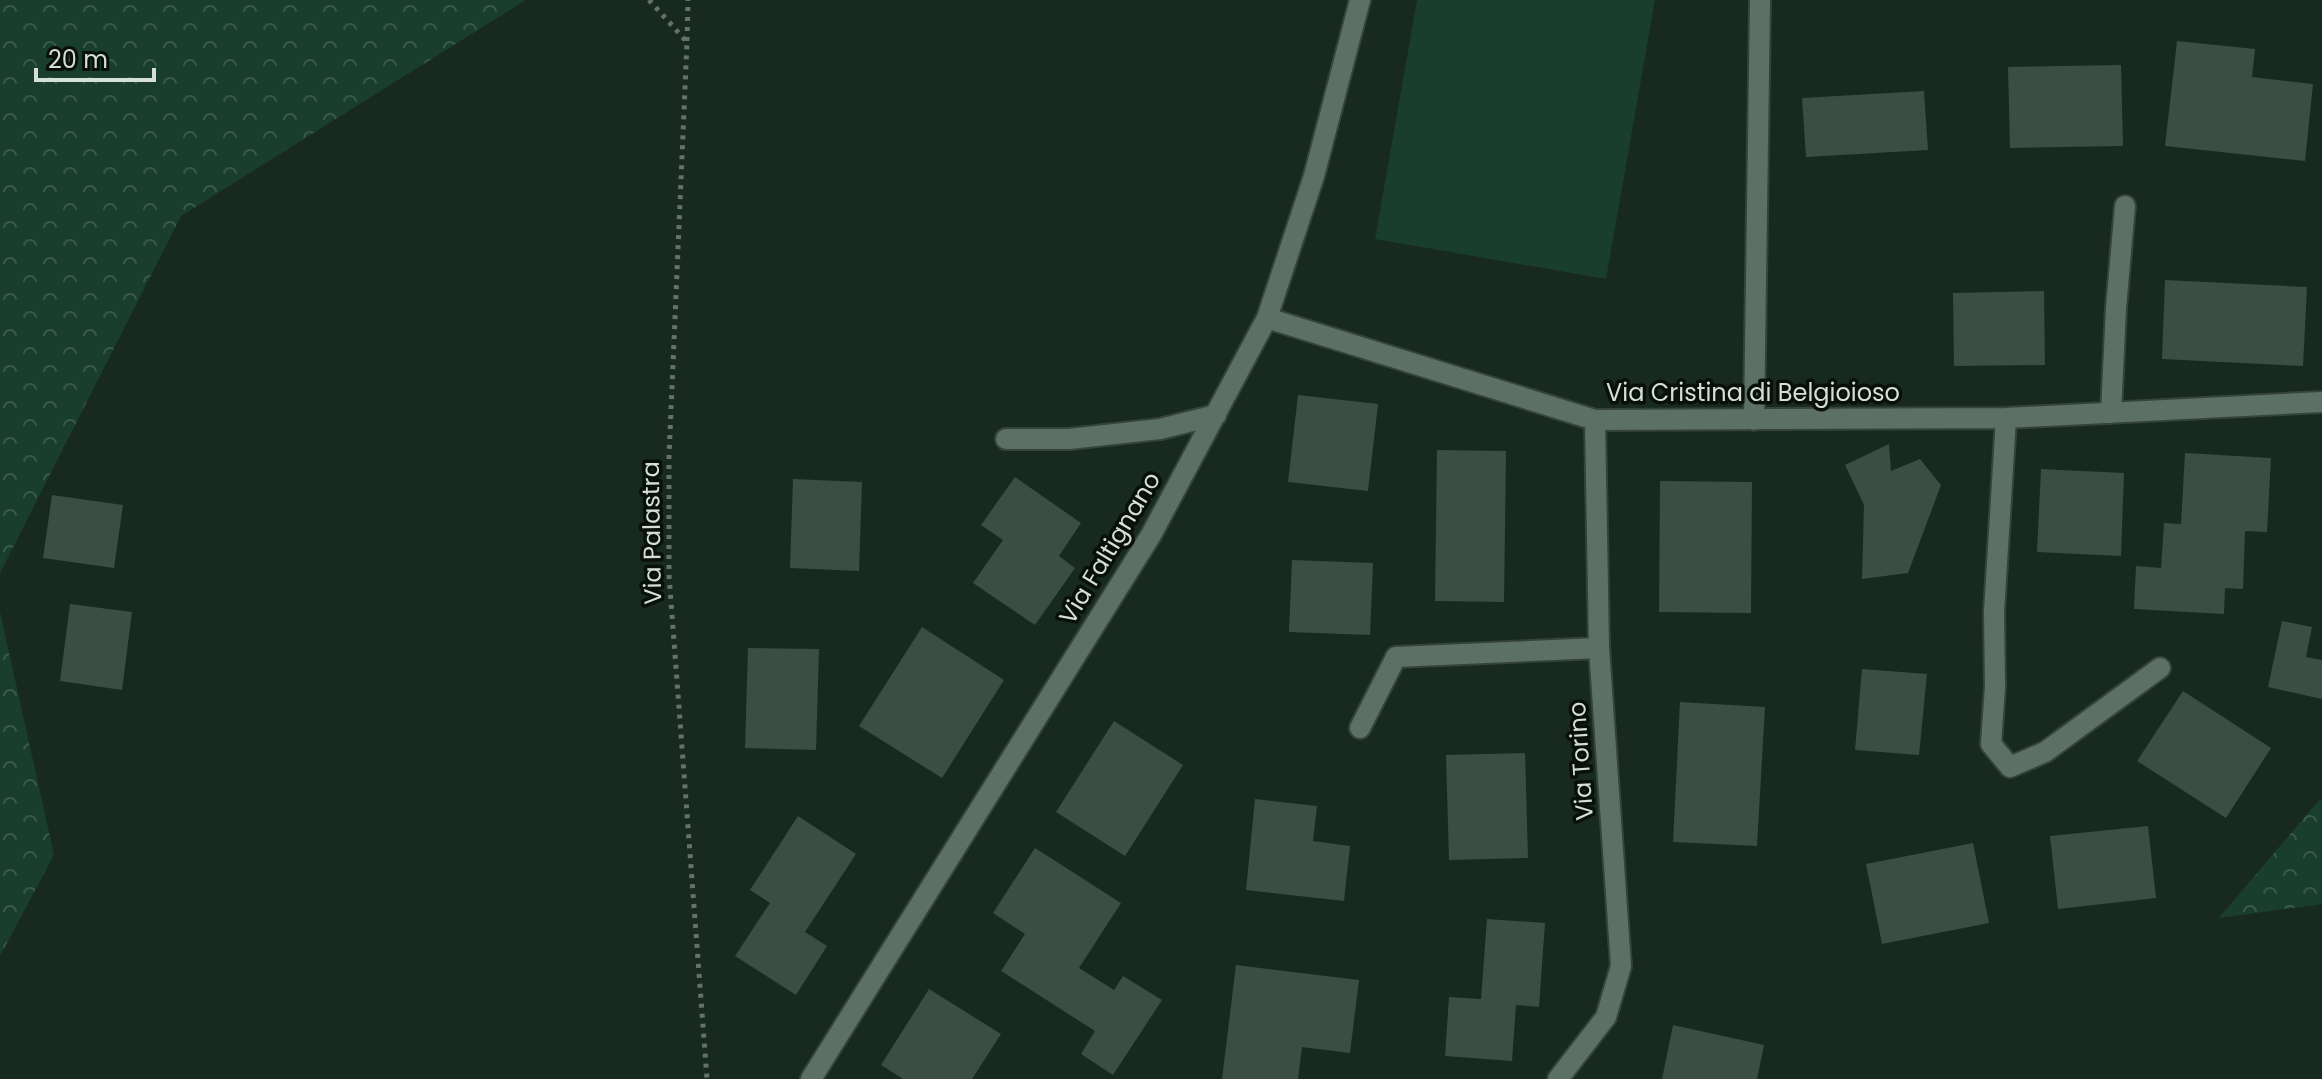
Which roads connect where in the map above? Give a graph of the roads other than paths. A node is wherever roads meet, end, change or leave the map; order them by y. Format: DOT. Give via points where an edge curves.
graph roads {
  1 [pos="1360,0"];
  2 [pos="1760,0"];
  3 [pos="2125,206"];
  4 [pos="1267,318"];
  5 [pos="2322,402"];
  6 [pos="2111,413"];
  7 [pos="1216,415"];
  8 [pos="2006,418"];
  9 [pos="1595,420"];
  10 [pos="1754,420"];
  11 [pos="1006,439"];
  12 [pos="1599,648"];
  13 [pos="2160,668"];
  14 [pos="1360,728"];
  15 [pos="811,1079"];
  16 [pos="1558,1079"];
  1 -- 4 [label="street, Via Faltignano" via="1314,176"];
  2 -- 10 [label="street"];
  3 -- 6 [label="street"];
  4 -- 7 [label="street, Via Faltignano"];
  4 -- 9 [label="street, Via Cristina di Belgioioso"];
  5 -- 6 [label="street, Via Cristina di Belgioioso"];
  6 -- 8 [label="street, Via Cristina di Belgioioso"];
  7 -- 11 [label="street" via="1160,429 1069,439"];
  7 -- 15 [label="street, Via Faltignano" via="1151,535"];
  8 -- 10 [label="street, Via Cristina di Belgioioso"];
  8 -- 13 [label="street" via="1991,744 2010,767 2045,752"];
  9 -- 10 [label="street, Via Cristina di Belgioioso"];
  9 -- 12 [label="street, Via Torino"];
  12 -- 14 [label="street" via="1396,657"];
  12 -- 16 [label="street, Via Torino" via="1621,966 1606,1017"];
}
